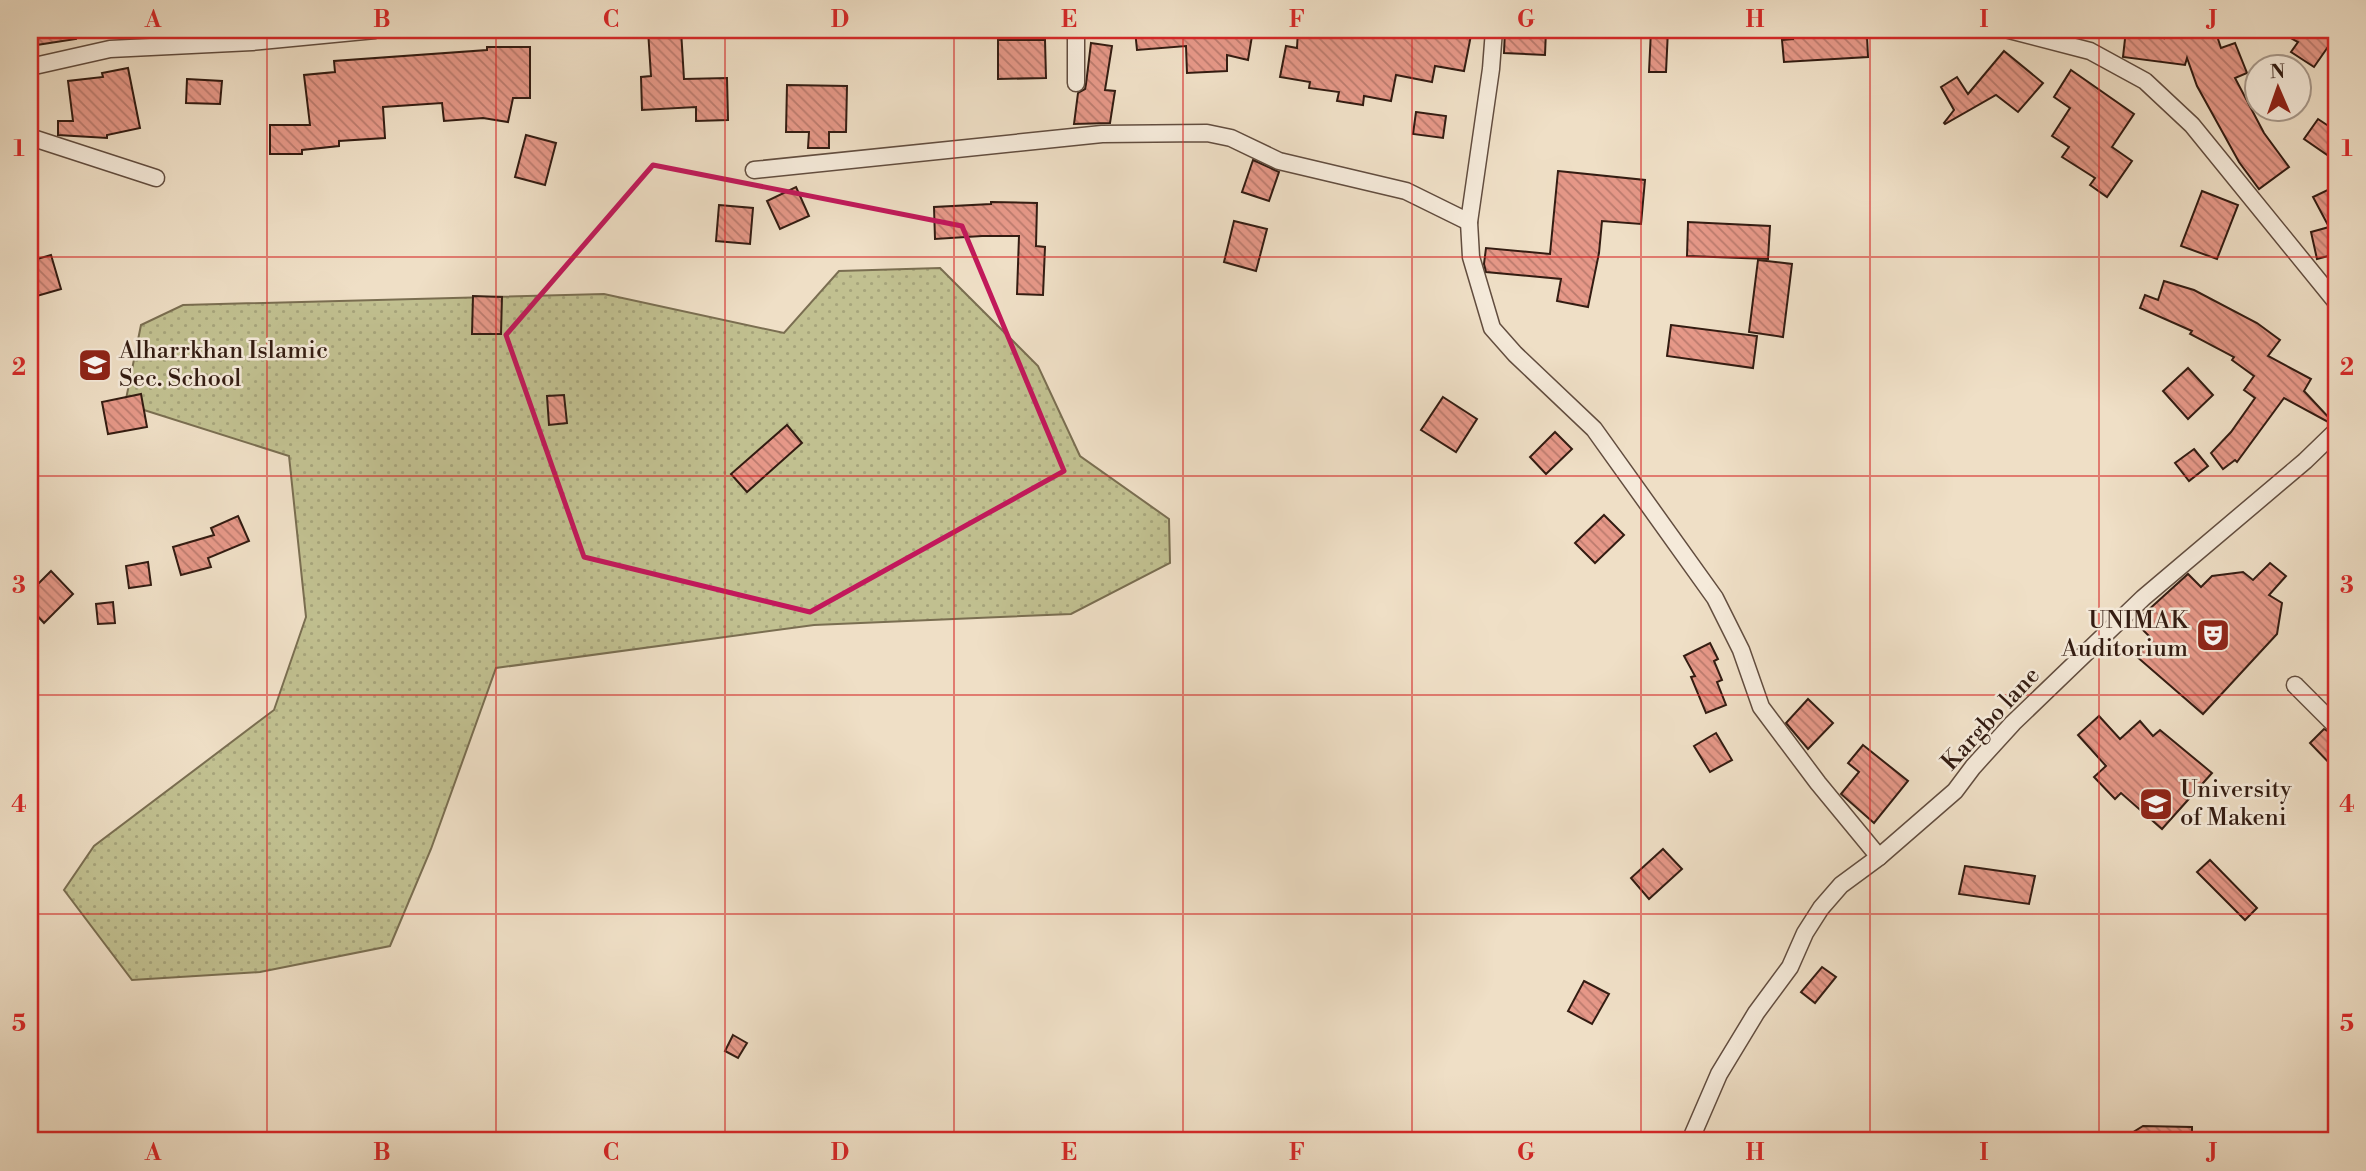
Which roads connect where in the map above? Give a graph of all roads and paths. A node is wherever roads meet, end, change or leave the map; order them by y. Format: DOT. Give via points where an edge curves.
graph roads {
  1 [pos="375,30"];
  2 [pos="1073,30"];
  3 [pos="1494,30"];
  4 [pos="2008,30"];
  5 [pos="30,67"];
  6 [pos="1076,83"];
  7 [pos="30,137"];
  8 [pos="754,170"];
  9 [pos="156,178"];
  10 [pos="1469,222"];
  11 [pos="2336,302"];
  12 [pos="2336,431"];
  13 [pos="2295,685"];
  14 [pos="2336,726"];
  15 [pos="1879,857"];
  16 [pos="1690,1141"];
  1 -- 5 [label="street" via="110,49"];
  2 -- 6 [label="street"];
  3 -- 10 [label="street"];
  4 -- 11 [label="street" via="2090,51 2145,80 2192,125"];
  7 -- 9 [label="street"];
  8 -- 10 [label="street" via="1102,134 1207,132 1279,161 1406,191"];
  10 -- 15 [label="street" via="1471,257 1492,328 1594,429 1715,598 1741,650 1761,707"];
  12 -- 15 [label="street, Kargbo lane" via="2143,598 2013,723 1955,791"];
  13 -- 14 [label="street"];
  15 -- 16 [label="street, Kargbo lane" via="1821,908 1790,967 1719,1074"];
}
